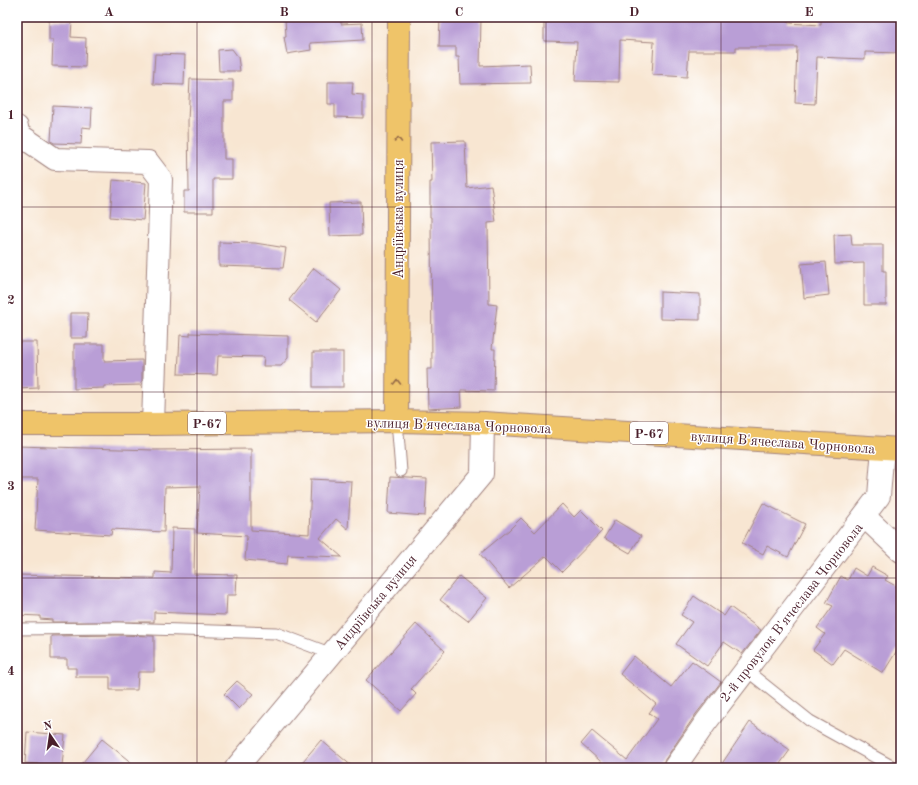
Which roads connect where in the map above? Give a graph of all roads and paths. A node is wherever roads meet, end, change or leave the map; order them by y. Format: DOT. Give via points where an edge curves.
graph roads {
  1 [pos="399,17"];
  2 [pos="17,126"];
  3 [pos="397,421"];
  4 [pos="483,423"];
  5 [pos="17,424"];
  6 [pos="154,424"];
  7 [pos="892,448"];
  8 [pos="401,471"];
  9 [pos="864,516"];
  10 [pos="901,551"];
  11 [pos="17,629"];
  12 [pos="332,654"];
  13 [pos="746,670"];
  14 [pos="236,768"];
  15 [pos="674,768"];
  16 [pos="895,768"];
  3 -- 1 [label="main road, Андріївська вулиця, one-way"];
  2 -- 6 [label="street" via="17,133 55,159 148,162 161,179"];
  3 -- 4 [label="main road, вулиця В'ячеслава Чорновола / Р-67"];
  3 -- 6 [label="main road, вулиця В'ячеслава Чорновола / Р-67"];
  3 -- 8 [label="lane"];
  4 -- 7 [label="main road, вулиця В'ячеслава Чорновола / Р-67"];
  4 -- 12 [label="street, Андріївська вулиця" via="482,474"];
  5 -- 6 [label="main road, вулиця В'ячеслава Чорновола / Р-67"];
  7 -- 9 [label="street, 2-й провулок В'ячеслава Чорновола" via="879,496"];
  9 -- 10 [label="street"];
  9 -- 13 [label="street, 2-й провулок В'ячеслава Чорновола"];
  11 -- 12 [label="lane" via="119,628 276,633"];
  12 -- 14 [label="street, Андріївська вулиця"];
  13 -- 15 [label="street, 2-й провулок В'ячеслава Чорновола"];
  13 -- 16 [label="lane" via="810,721"];
}
